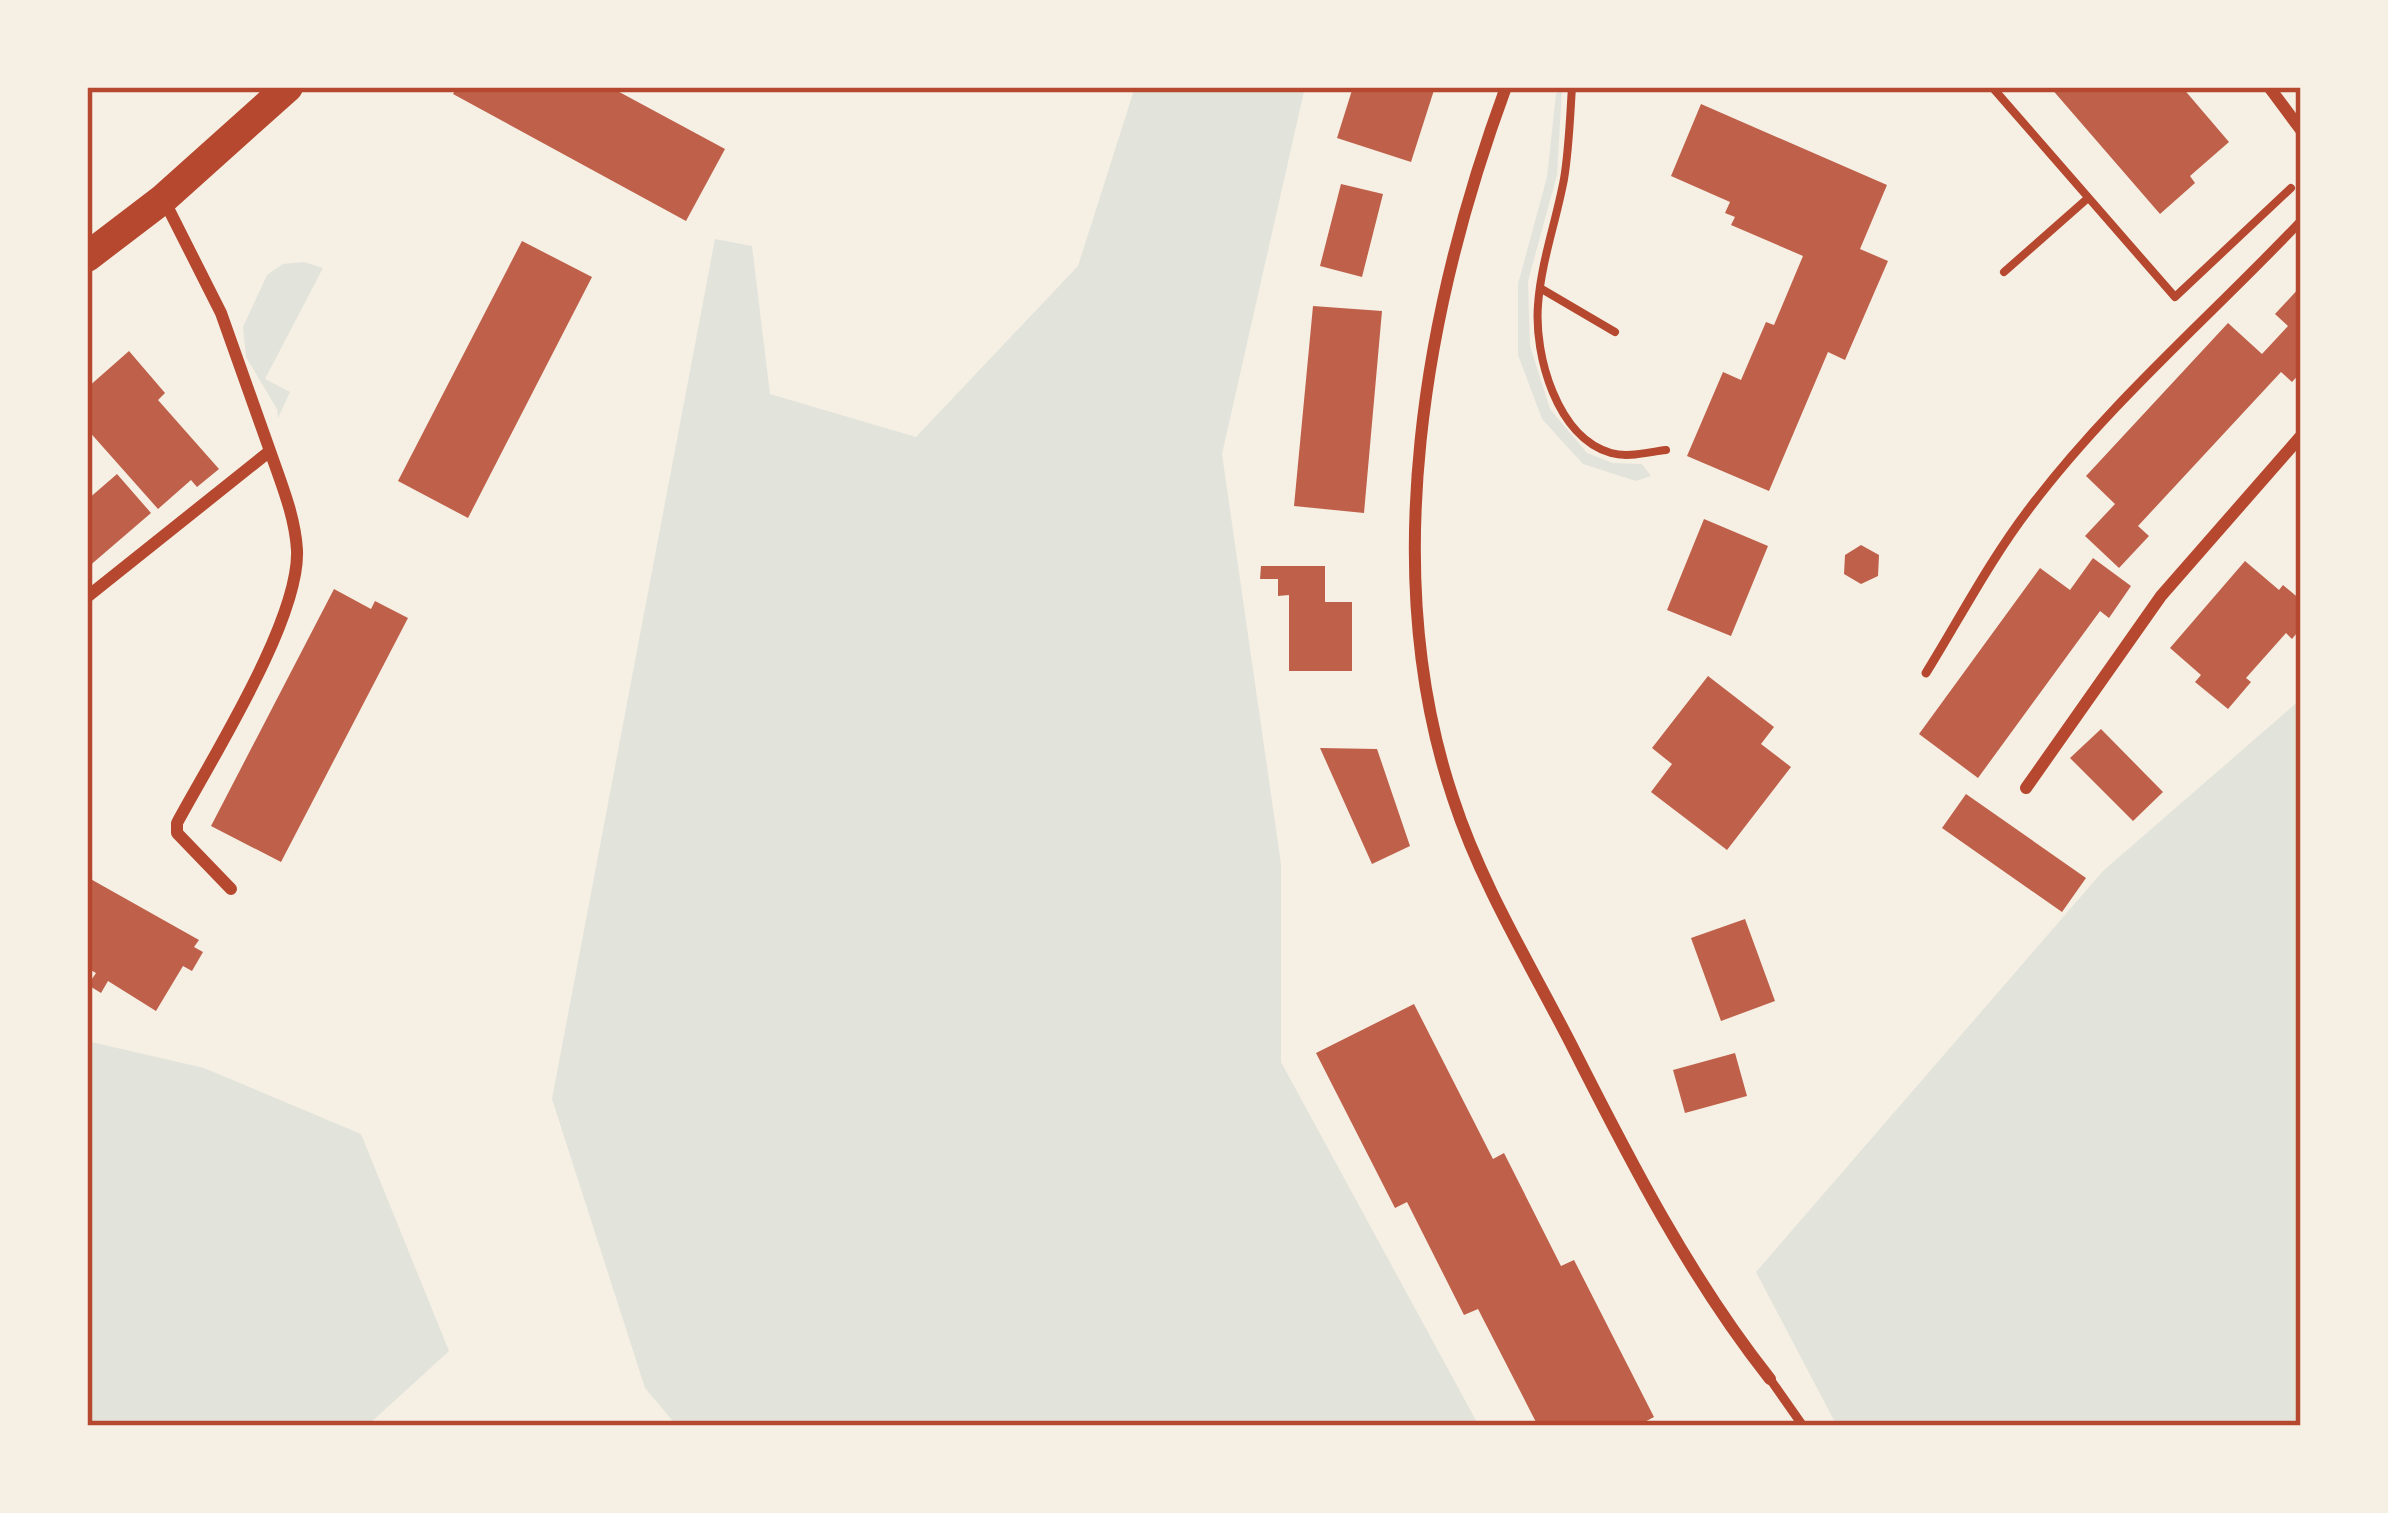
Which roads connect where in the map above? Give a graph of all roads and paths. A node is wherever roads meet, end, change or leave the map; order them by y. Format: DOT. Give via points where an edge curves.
graph roads {
  1 [pos="288,87"];
  2 [pos="1506,87"];
  3 [pos="1572,87"];
  4 [pos="1992,87"];
  5 [pos="2270,87"];
  6 [pos="2301,130"];
  7 [pos="2291,188"];
  8 [pos="2088,198"];
  9 [pos="163,199"];
  10 [pos="2301,221"];
  11 [pos="87,257"];
  12 [pos="2004,272"];
  13 [pos="1540,288"];
  14 [pos="1615,332"];
  15 [pos="2301,436"];
  16 [pos="1666,450"];
  17 [pos="270,451"];
  18 [pos="87,597"];
  19 [pos="1926,673"];
  20 [pos="2026,788"];
  21 [pos="231,889"];
  22 [pos="1770,1379"];
  23 [pos="1803,1426"];
  1 -- 9 [label="main road"];
  2 -- 22 [label="street" via="1463,218 1430,380 1414,556 1422,683 1477,860 1615,1132"];
  3 -- 13 [label="path" via="1564,179"];
  4 -- 8 [label="path"];
  5 -- 6 [label="street"];
  7 -- 8 [label="path" via="2175,297"];
  8 -- 12 [label="path"];
  9 -- 11 [label="main road"];
  9 -- 17 [label="street" via="221,313"];
  10 -- 19 [label="lane" via="2066,462"];
  13 -- 14 [label="path"];
  13 -- 16 [label="path" via="1545,359 1576,432 1613,454"];
  15 -- 20 [label="street" via="2161,596"];
  17 -- 18 [label="street"];
  17 -- 21 [label="street" via="297,551 292,596 177,833"];
  22 -- 23 [label="lane"];
}
